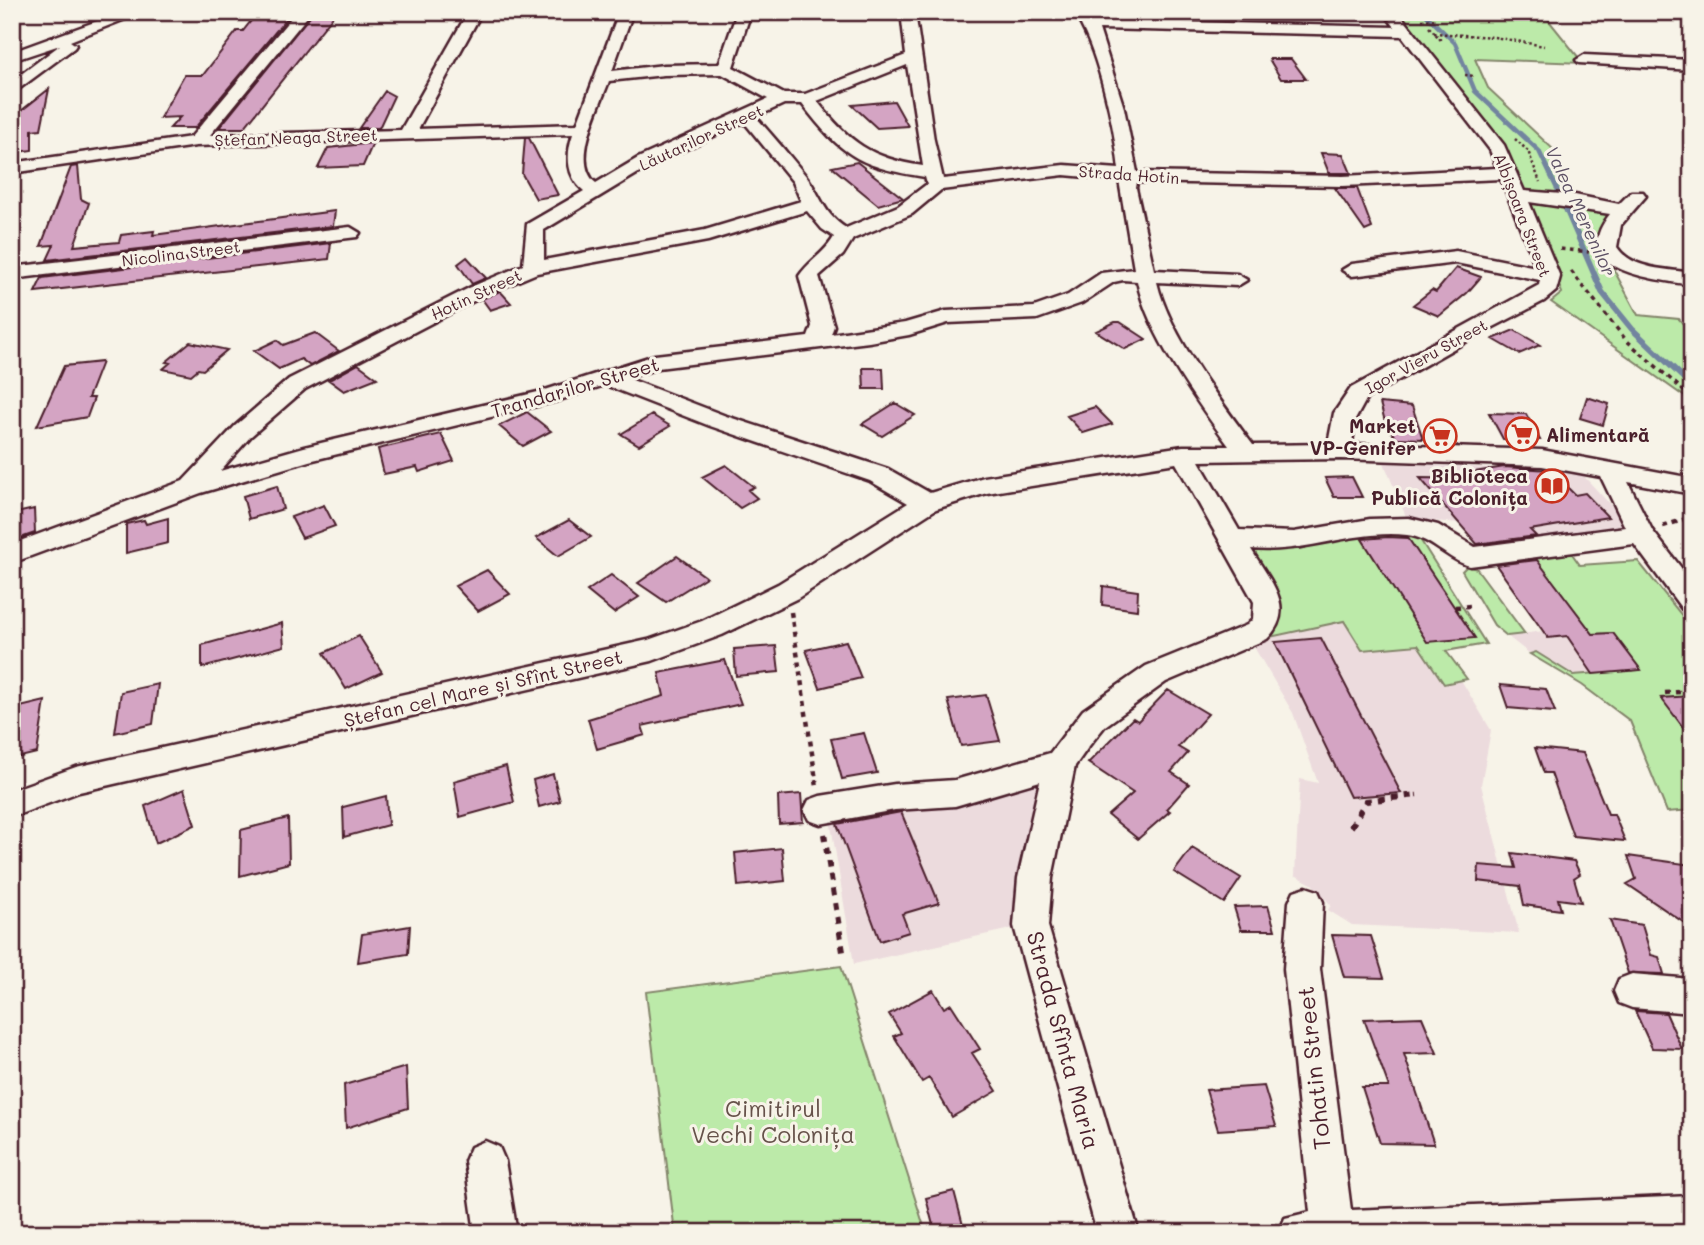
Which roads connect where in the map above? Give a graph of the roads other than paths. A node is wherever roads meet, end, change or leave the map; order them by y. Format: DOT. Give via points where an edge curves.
graph roads {
  1 [pos="136,12"];
  2 [pos="304,12"];
  3 [pos="475,12"];
  4 [pos="626,12"];
  5 [pos="744,12"];
  6 [pos="908,12"];
  7 [pos="1390,12"];
  8 [pos="1085,18"];
  9 [pos="88,31"];
  10 [pos="1406,32"];
  11 [pos="12,57"];
  12 [pos="915,57"];
  13 [pos="1584,60"];
  14 [pos="1689,68"];
  15 [pos="724,69"];
  16 [pos="604,77"];
  17 [pos="12,89"];
  18 [pos="781,99"];
  19 [pos="807,99"];
  20 [pos="747,116"];
  21 [pos="582,129"];
  22 [pos="407,134"];
  23 [pos="196,141"];
  24 [pos="12,168"];
  25 [pos="1509,173"];
  26 [pos="1131,177"];
  27 [pos="933,179"];
  28 [pos="594,190"];
  29 [pos="1519,196"];
  30 [pos="811,204"];
  31 [pos="351,233"];
  32 [pos="845,235"];
  33 [pos="532,268"];
  34 [pos="1352,270"];
  35 [pos="12,273"];
  36 [pos="1146,276"];
  37 [pos="1692,279"];
  38 [pos="1237,280"];
  39 [pos="1550,282"];
  40 [pos="817,342"];
  41 [pos="609,379"];
  42 [pos="1245,451"];
  43 [pos="1342,451"];
  44 [pos="1183,454"];
  45 [pos="1611,470"];
  46 [pos="1692,486"];
  47 [pos="192,487"];
  48 [pos="927,503"];
  49 [pos="1641,534"];
  50 [pos="1233,538"];
  51 [pos="12,554"];
  52 [pos="1692,601"];
  53 [pos="1060,763"];
  54 [pos="12,804"];
  55 [pos="820,810"];
  56 [pos="1306,902"];
  57 [pos="1632,991"];
  58 [pos="1692,996"];
  59 [pos="485,1161"];
  60 [pos="1692,1217"];
  61 [pos="1322,1232"];
  62 [pos="496,1233"];
  63 [pos="1118,1233"];
  1 -- 9 [label="street"];
  2 -- 23 [label="street"];
  3 -- 22 [label="street"];
  4 -- 16 [label="street"];
  5 -- 15 [label="street"];
  6 -- 12 [label="street"];
  7 -- 10 [label="street, Albișoara Street"];
  8 -- 10 [label="street"];
  8 -- 26 [label="street" via="1128,153"];
  9 -- 11 [label="street"];
  9 -- 17 [label="street"];
  10 -- 25 [label="street, Albișoara Street" via="1498,149"];
  12 -- 19 [label="street, Lăutarilor Street"];
  12 -- 27 [label="street"];
  13 -- 14 [label="street"];
  15 -- 16 [label="street"];
  15 -- 18 [label="street"];
  16 -- 21 [label="street"];
  18 -- 19 [label="street, Lăutarilor Street"];
  18 -- 20 [label="street, Lăutarilor Street"];
  19 -- 27 [label="street, Strada Hotin" via="859,156"];
  20 -- 28 [label="street, Lăutarilor Street"];
  20 -- 30 [label="street" via="802,181"];
  21 -- 22 [label="street, Ștefan Neaga Street"];
  21 -- 28 [label="street" via="575,152 577,166 583,181"];
  22 -- 23 [label="street, Ștefan Neaga Street"];
  23 -- 24 [label="street, Ștefan Neaga Street"];
  25 -- 26 [label="street, Strada Hotin" via="1332,181"];
  25 -- 29 [label="street, Albișoara Street"];
  26 -- 27 [label="street, Strada Hotin" via="1064,170"];
  26 -- 36 [label="street" via="1127,188"];
  27 -- 32 [label="street" via="905,210"];
  28 -- 33 [label="street, Lăutarilor Street" via="534,228"];
  29 -- 37 [label="street" via="1631,204 1606,236 1614,257 1633,269"];
  29 -- 39 [label="street, Albișoara Street"];
  30 -- 32 [label="street"];
  30 -- 33 [label="street, Hotin Street" via="708,235"];
  31 -- 35 [label="street, Nicolina Street"];
  32 -- 40 [label="street" via="836,251 809,276 823,326"];
  33 -- 47 [label="street, Hotin Street" via="402,328 297,384 243,430"];
  34 -- 39 [label="street" via="1456,257 1506,265"];
  36 -- 38 [label="street, Trandarilor Street"];
  36 -- 40 [label="street, Trandarilor Street" via="1108,277 1075,299 1037,313 946,317 909,329"];
  36 -- 42 [label="street" via="1158,315"];
  39 -- 43 [label="street, Igor Vieru Street" via="1536,297 1359,393 1340,422"];
  40 -- 41 [label="street, Trandarilor Street" via="655,362"];
  41 -- 47 [label="street, Trandarilor Street"];
  41 -- 48 [label="street" via="879,475"];
  42 -- 43 [label="street, Ștefan cel Mare și Sfînt Street"];
  42 -- 44 [label="street, Ștefan cel Mare și Sfînt Street"];
  43 -- 45 [label="street, Ștefan cel Mare și Sfînt Street" via="1542,458"];
  44 -- 48 [label="street, Ștefan cel Mare și Sfînt Street" via="984,485"];
  44 -- 50 [label="street, Strada Sfînta Maria"];
  45 -- 46 [label="street, Ștefan cel Mare și Sfînt Street"];
  45 -- 49 [label="street"];
  47 -- 51 [label="street, Trandarilor Street"];
  48 -- 54 [label="street, Ștefan cel Mare și Sfînt Street" via="788,591 712,628 652,650 76,780"];
  49 -- 50 [label="street" via="1470,557 1448,538 1429,530 1391,525 1276,542"];
  49 -- 52 [label="street"];
  50 -- 53 [label="street, Strada Sfînta Maria" via="1268,602 1267,621 1257,632 1156,674 1125,694 1094,718"];
  53 -- 55 [label="street" via="955,793 895,797"];
  53 -- 63 [label="street, Strada Sfînta Maria" via="1035,878 1031,926"];
  56 -- 61 [label="street, Tohatin Street" via="1302,969"];
  57 -- 58 [label="street"];
  59 -- 62 [label="street"];
  60 -- 61 [label="street"];
}
